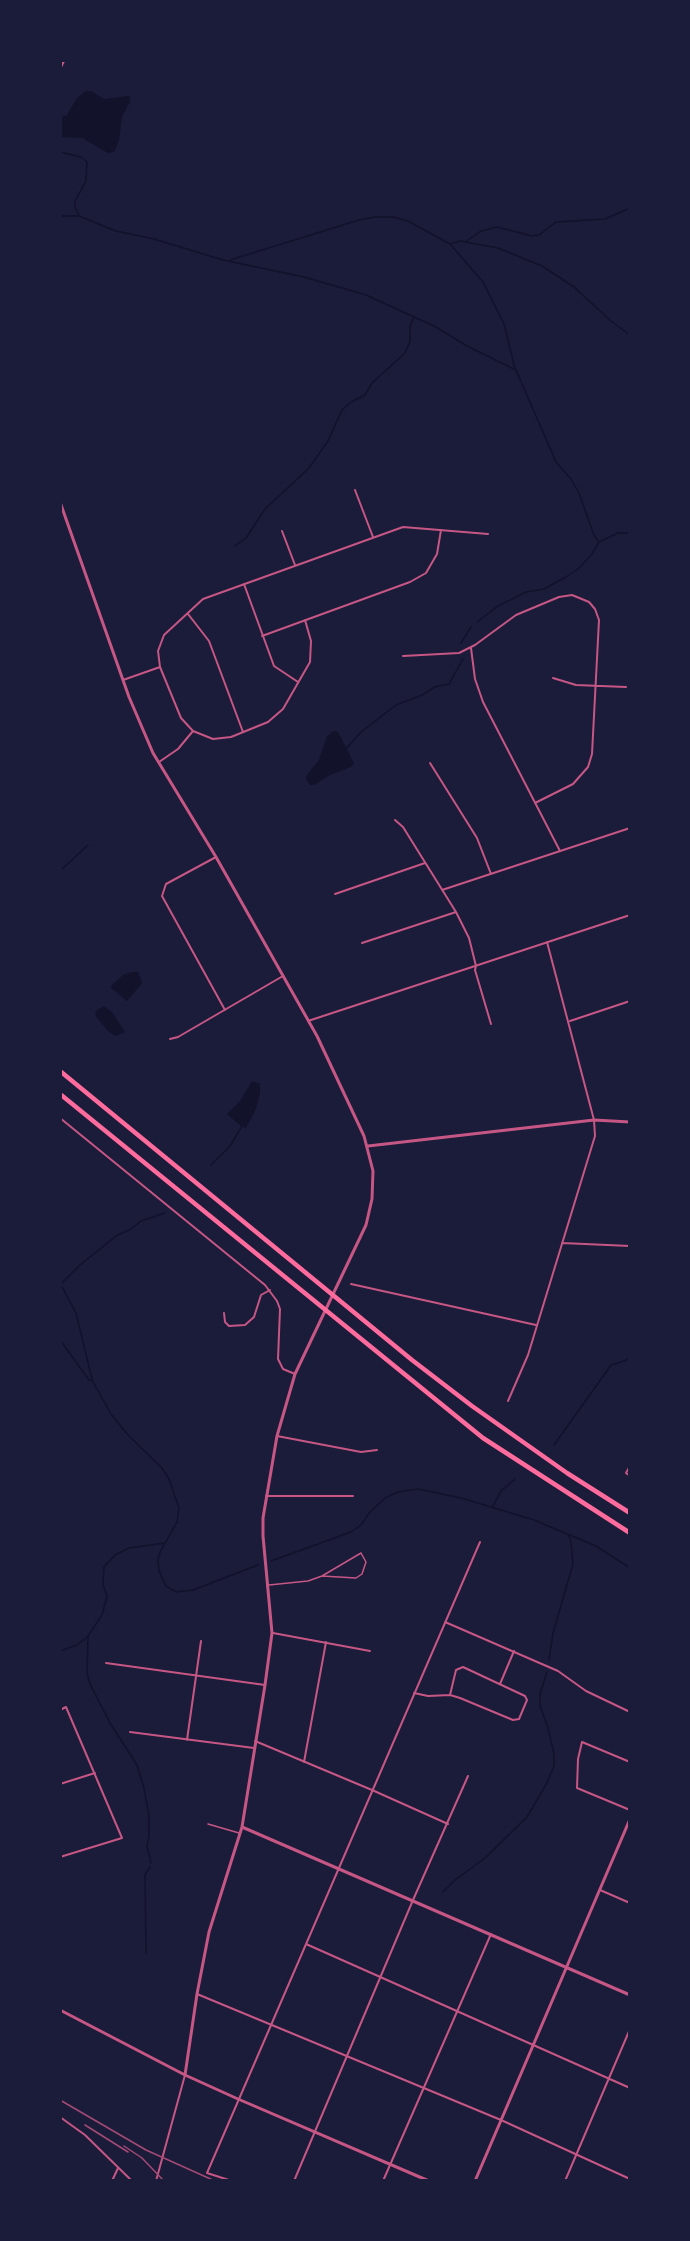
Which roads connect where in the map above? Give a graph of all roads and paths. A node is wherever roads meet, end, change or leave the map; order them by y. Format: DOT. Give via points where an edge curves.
graph roads {
  1 [pos="64,60"];
  2 [pos="60,68"];
  3 [pos="355,490"];
  4 [pos="60,502"];
  5 [pos="441,530"];
  6 [pos="282,531"];
  7 [pos="488,534"];
  8 [pos="373,537"];
  9 [pos="295,565"];
  10 [pos="244,584"];
  11 [pos="187,613"];
  12 [pos="305,620"];
  13 [pos="262,636"];
  14 [pos="471,648"];
  15 [pos="403,656"];
  16 [pos="160,668"];
  17 [pos="553,678"];
  18 [pos="123,680"];
  19 [pos="298,682"];
  20 [pos="595,686"];
  21 [pos="626,687"];
  22 [pos="193,731"];
  23 [pos="243,732"];
  24 [pos="159,762"];
  25 [pos="430,763"];
  26 [pos="535,803"];
  27 [pos="395,820"];
  28 [pos="630,828"];
  29 [pos="560,851"];
  30 [pos="216,857"];
  31 [pos="425,863"];
  32 [pos="491,874"];
  33 [pos="442,890"];
  34 [pos="335,894"];
  35 [pos="456,912"];
  36 [pos="630,915"];
  37 [pos="547,942"];
  38 [pos="362,943"];
  39 [pos="476,966"];
  40 [pos="283,976"];
  41 [pos="630,1001"];
  42 [pos="225,1010"];
  43 [pos="308,1021"];
  44 [pos="569,1021"];
  45 [pos="490,1024"];
  46 [pos="170,1040"];
  47 [pos="60,1071"];
  48 [pos="60,1094"];
  49 [pos="60,1118"];
  50 [pos="594,1120"];
  51 [pos="630,1122"];
  52 [pos="368,1146"];
  53 [pos="562,1243"];
  54 [pos="630,1246"];
  55 [pos="351,1284"];
  56 [pos="270,1290"];
  57 [pos="224,1313"];
  58 [pos="536,1325"];
  59 [pos="295,1374"];
  60 [pos="508,1401"];
  61 [pos="277,1436"];
  62 [pos="377,1450"];
  63 [pos="630,1466"];
  64 [pos="630,1476"];
  65 [pos="266,1496"];
  66 [pos="353,1496"];
  67 [pos="630,1513"];
  68 [pos="630,1533"];
  69 [pos="480,1542"];
  70 [pos="322,1576"];
  71 [pos="268,1585"];
  72 [pos="445,1622"];
  73 [pos="272,1633"];
  74 [pos="201,1641"];
  75 [pos="326,1642"];
  76 [pos="370,1651"];
  77 [pos="514,1651"];
  78 [pos="106,1663"];
  79 [pos="196,1676"];
  80 [pos="500,1684"];
  81 [pos="264,1685"];
  82 [pos="414,1693"];
  83 [pos="450,1695"];
  84 [pos="60,1710"];
  85 [pos="630,1712"];
  86 [pos="130,1732"];
  87 [pos="188,1740"];
  88 [pos="255,1741"];
  89 [pos="254,1748"];
  90 [pos="304,1762"];
  91 [pos="630,1762"];
  92 [pos="95,1773"];
  93 [pos="468,1776"];
  94 [pos="60,1784"];
  95 [pos="372,1790"];
  96 [pos="630,1810"];
  97 [pos="630,1819"];
  98 [pos="208,1824"];
  99 [pos="448,1824"];
  100 [pos="242,1827"];
  101 [pos="240,1833"];
  102 [pos="60,1857"];
  103 [pos="338,1869"];
  104 [pos="600,1890"];
  105 [pos="413,1900"];
  106 [pos="630,1903"];
  107 [pos="491,1934"];
  108 [pos="306,1944"];
  109 [pos="567,1968"];
  110 [pos="381,1977"];
  111 [pos="197,1994"];
  112 [pos="630,1995"];
  113 [pos="60,2010"];
  114 [pos="458,2011"];
  115 [pos="270,2025"];
  116 [pos="630,2030"];
  117 [pos="535,2044"];
  118 [pos="347,2056"];
  119 [pos="185,2075"];
  120 [pos="609,2078"];
  121 [pos="424,2088"];
  122 [pos="630,2088"];
  123 [pos="238,2099"];
  124 [pos="60,2117"];
  125 [pos="501,2121"];
  126 [pos="315,2132"];
  127 [pos="576,2155"];
  128 [pos="391,2163"];
  129 [pos="118,2168"];
  130 [pos="630,2179"];
  131 [pos="112,2181"];
  132 [pos="132,2181"];
  133 [pos="156,2181"];
  134 [pos="232,2181"];
  135 [pos="294,2181"];
  136 [pos="383,2181"];
  137 [pos="429,2181"];
  138 [pos="475,2181"];
  139 [pos="565,2181"];
  1 -- 2 [label="street"];
  3 -- 8 [label="street"];
  4 -- 18 [label="street"];
  5 -- 7 [label="street"];
  5 -- 8 [label="street" via="403,527"];
  5 -- 12 [label="street" via="437,554 426,573"];
  6 -- 9 [label="street"];
  8 -- 9 [label="street"];
  9 -- 10 [label="street"];
  10 -- 11 [label="street" via="204,599"];
  10 -- 13 [label="street"];
  11 -- 16 [label="street" via="164,635 159,651"];
  11 -- 23 [label="street" via="209,641"];
  12 -- 13 [label="street"];
  12 -- 19 [label="street" via="311,641 310,662"];
  13 -- 19 [label="street" via="274,666"];
  14 -- 15 [label="street" via="448,655"];
  14 -- 20 [label="street" via="516,615 572,595 589,602 599,620"];
  14 -- 26 [label="street" via="483,702"];
  16 -- 18 [label="street"];
  16 -- 22 [label="street" via="181,718"];
  17 -- 20 [label="street"];
  18 -- 24 [label="street"];
  19 -- 23 [label="street" via="283,709 268,722"];
  20 -- 21 [label="street"];
  20 -- 26 [label="street" via="588,767 573,784"];
  22 -- 23 [label="street" via="213,739"];
  22 -- 24 [label="street" via="178,749"];
  24 -- 30 [label="street"];
  25 -- 32 [label="street" via="477,838"];
  26 -- 29 [label="street"];
  27 -- 31 [label="street"];
  28 -- 29 [label="street"];
  29 -- 32 [label="street"];
  30 -- 40 [label="street"];
  30 -- 42 [label="street" via="166,884 162,891"];
  31 -- 33 [label="street"];
  31 -- 34 [label="street"];
  32 -- 33 [label="street"];
  33 -- 35 [label="street"];
  35 -- 38 [label="street"];
  35 -- 39 [label="street" via="469,938"];
  36 -- 37 [label="street"];
  37 -- 39 [label="street"];
  37 -- 44 [label="street"];
  39 -- 43 [label="street"];
  39 -- 45 [label="street"];
  40 -- 42 [label="street"];
  40 -- 43 [label="street"];
  41 -- 44 [label="street"];
  42 -- 46 [label="street"];
  43 -- 52 [label="street"];
  44 -- 50 [label="street"];
  47 -- 67 [label="highway" via="420,1366 520,1440"];
  48 -- 68 [label="highway" via="483,1438"];
  49 -- 56 [label="street"];
  50 -- 51 [label="street"];
  50 -- 52 [label="street"];
  50 -- 53 [label="street" via="593,1145"];
  52 -- 59 [label="street" via="373,1191 362,1238"];
  53 -- 54 [label="street"];
  53 -- 58 [label="street"];
  55 -- 58 [label="street"];
  56 -- 57 [label="street" via="261,1295 254,1317 245,1325 229,1326"];
  56 -- 59 [label="street" via="280,1310 278,1359 283,1369"];
  58 -- 60 [label="street"];
  59 -- 61 [label="street"];
  61 -- 62 [label="street" via="361,1452"];
  61 -- 65 [label="street"];
  63 -- 64 [label="street" via="626,1473"];
  65 -- 66 [label="street"];
  65 -- 71 [label="street" via="263,1536"];
  69 -- 72 [label="street"];
  70 -- 70 [label="lane" via="356,1578 366,1562 361,1553"];
  70 -- 71 [label="lane"];
  71 -- 73 [label="street"];
  72 -- 77 [label="street"];
  72 -- 82 [label="street"];
  73 -- 75 [label="street"];
  73 -- 81 [label="street"];
  74 -- 79 [label="street"];
  75 -- 76 [label="street"];
  75 -- 90 [label="street"];
  77 -- 80 [label="street"];
  77 -- 85 [label="street"];
  78 -- 79 [label="street"];
  79 -- 81 [label="street"];
  79 -- 87 [label="street"];
  80 -- 83 [label="street" via="463,1668 456,1670"];
  80 -- 83 [label="street" via="525,1696 519,1719"];
  81 -- 88 [label="street"];
  82 -- 83 [label="street"];
  82 -- 95 [label="street"];
  84 -- 92 [label="street" via="66,1707"];
  86 -- 87 [label="street"];
  87 -- 89 [label="street"];
  88 -- 89 [label="street"];
  88 -- 90 [label="street"];
  89 -- 100 [label="street"];
  90 -- 95 [label="street"];
  91 -- 96 [label="street" via="582,1742 577,1788"];
  92 -- 94 [label="street"];
  92 -- 102 [label="street" via="122,1838"];
  93 -- 99 [label="street"];
  95 -- 99 [label="street"];
  95 -- 103 [label="street"];
  97 -- 104 [label="street"];
  98 -- 101 [label="lane"];
  99 -- 105 [label="street"];
  100 -- 101 [label="street"];
  100 -- 103 [label="street"];
  101 -- 111 [label="street" via="209,1932"];
  103 -- 105 [label="street"];
  103 -- 108 [label="street"];
  104 -- 106 [label="street"];
  104 -- 109 [label="street"];
  105 -- 107 [label="street"];
  105 -- 110 [label="street"];
  107 -- 109 [label="street"];
  107 -- 114 [label="street"];
  108 -- 110 [label="street"];
  108 -- 115 [label="street"];
  109 -- 112 [label="street"];
  109 -- 117 [label="street"];
  110 -- 114 [label="street"];
  110 -- 118 [label="street"];
  111 -- 115 [label="street"];
  111 -- 119 [label="street"];
  113 -- 119 [label="street"];
  114 -- 117 [label="street"];
  114 -- 121 [label="street"];
  115 -- 118 [label="street"];
  115 -- 123 [label="street"];
  116 -- 120 [label="street"];
  117 -- 120 [label="street"];
  117 -- 125 [label="street"];
  118 -- 121 [label="street"];
  118 -- 126 [label="street"];
  119 -- 123 [label="street"];
  119 -- 133 [label="street"];
  120 -- 122 [label="street"];
  120 -- 127 [label="street"];
  121 -- 125 [label="street"];
  121 -- 128 [label="street"];
  123 -- 126 [label="street"];
  123 -- 134 [label="street" via="207,2173"];
  124 -- 129 [label="street"];
  125 -- 127 [label="street"];
  125 -- 138 [label="street"];
  126 -- 128 [label="street"];
  126 -- 135 [label="street"];
  127 -- 130 [label="street"];
  127 -- 139 [label="street"];
  128 -- 136 [label="street"];
  128 -- 137 [label="street"];
  129 -- 131 [label="street"];
  129 -- 132 [label="street"];
}
